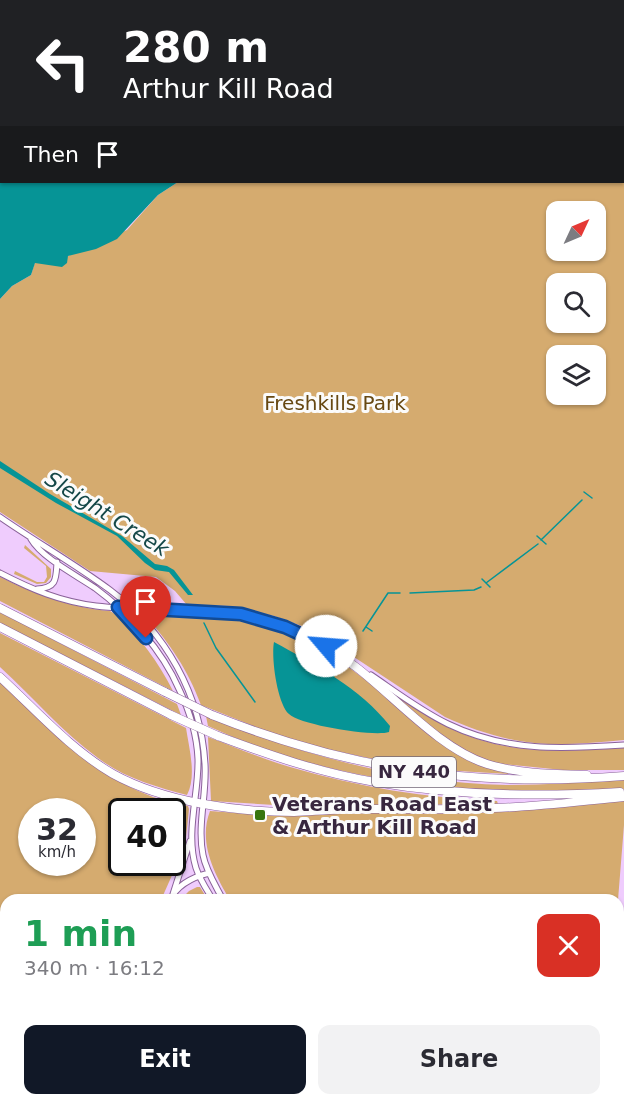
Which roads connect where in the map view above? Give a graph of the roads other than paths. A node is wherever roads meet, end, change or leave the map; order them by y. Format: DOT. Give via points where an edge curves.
graph roads {
  1 [pos="0,518"];
  2 [pos="30,537"];
  3 [pos="57,562"];
  4 [pos="0,573"];
  5 [pos="24,586"];
  6 [pos="118,607"];
  7 [pos="0,608"];
  8 [pos="130,608"];
  9 [pos="267,620"];
  10 [pos="0,627"];
  11 [pos="0,677"];
  12 [pos="624,746"];
  13 [pos="624,776"];
  14 [pos="624,792"];
  15 [pos="624,797"];
  16 [pos="200,802"];
  17 [pos="192,834"];
  18 [pos="209,873"];
  19 [pos="199,876"];
  20 [pos="173,894"];
  21 [pos="210,894"];
  22 [pos="220,894"];
  1 -- 2 [label="street"];
  2 -- 3 [label="street" via="39,550"];
  2 -- 8 [label="street" via="112,591"];
  3 -- 5 [label="street" via="54,582 47,588"];
  3 -- 6 [label="street"];
  4 -- 5 [label="street"];
  5 -- 6 [label="street" via="47,596"];
  6 -- 8 [label="street"];
  6 -- 16 [label="street" via="156,650 179,689 197,750"];
  7 -- 13 [label="highway, NY 440, bridge" via="212,715 325,754 416,772 477,778 573,780"];
  8 -- 9 [label="street" via="241,614"];
  8 -- 16 [label="street" via="170,655 192,696 203,744 205,776"];
  9 -- 12 [label="street" via="326,646 438,718 476,736 540,748"];
  9 -- 13 [label="highway" via="348,662 469,757 509,770"];
  10 -- 14 [label="highway, NY 440, bridge" via="218,736 324,770 373,782 477,794"];
  11 -- 16 [label="highway" via="69,741 114,774 177,799"];
  15 -- 16 [label="highway" via="494,808 294,812"];
  16 -- 17 [label="street"];
  16 -- 18 [label="street" via="201,842"];
  17 -- 19 [label="street"];
  17 -- 20 [label="street"];
  18 -- 19 [label="street"];
  18 -- 22 [label="street"];
  19 -- 20 [label="street"];
  19 -- 21 [label="street"];
}
